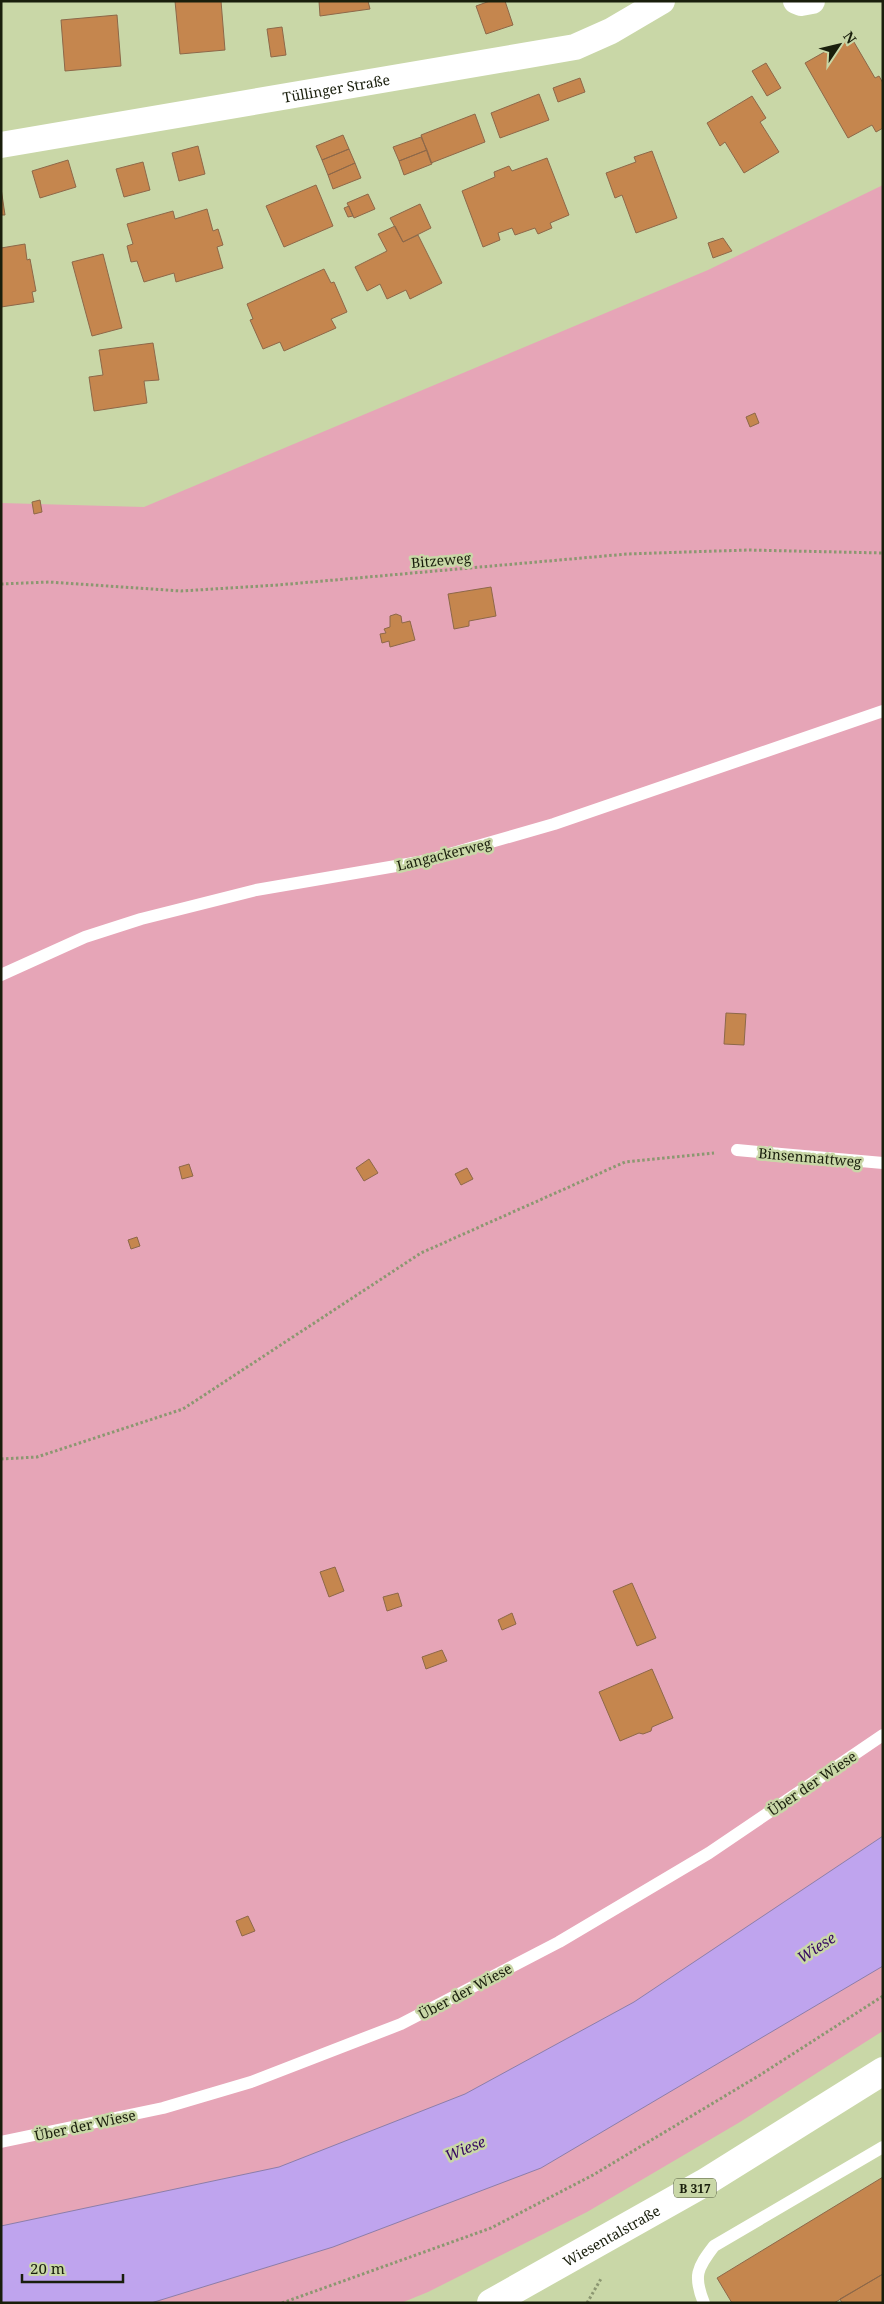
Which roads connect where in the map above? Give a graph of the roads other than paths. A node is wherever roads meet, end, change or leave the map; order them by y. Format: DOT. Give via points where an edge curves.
graph roads {
  1 [pos="662,1"];
  2 [pos="796,1"];
  3 [pos="812,1"];
  4 [pos="1,145"];
  5 [pos="883,711"];
  6 [pos="1,975"];
  7 [pos="737,1150"];
  8 [pos="883,1163"];
  9 [pos="883,1735"];
  10 [pos="883,2071"];
  11 [pos="1,2142"];
  12 [pos="883,2147"];
  13 [pos="491,2303"];
  14 [pos="704,2303"];
  1 -- 4 [label="street, Tüllinger Straße" via="611,31 575,47"];
  2 -- 3 [label="street"];
  5 -- 6 [label="lane, Langackerweg" via="554,824 425,861 256,890 142,918 85,937"];
  7 -- 8 [label="lane, Binsenmattweg"];
  9 -- 11 [label="lane, Über der Wiese" via="701,1858 559,1942 401,2024 251,2082 163,2108"];
  10 -- 13 [label="main road, Wiesentalstraße / B 317" via="704,2183"];
  12 -- 14 [label="lane" via="714,2246 698,2270 697,2282"];
}
